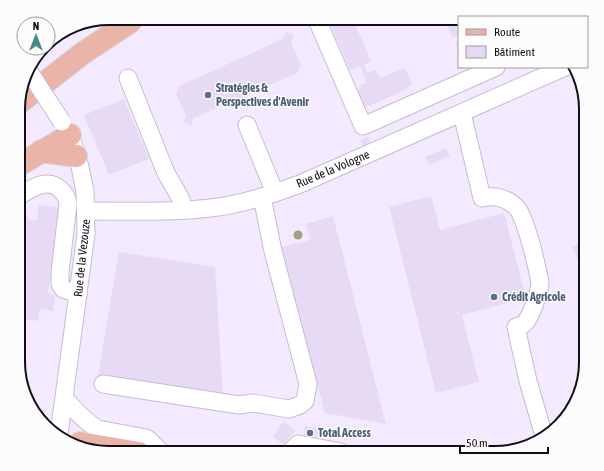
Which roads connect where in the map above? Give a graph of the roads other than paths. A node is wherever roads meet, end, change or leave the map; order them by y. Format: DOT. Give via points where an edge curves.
graph roads {
  1 [pos="125,25"];
  2 [pos="319,25"];
  3 [pos="494,68"];
  4 [pos="563,68"];
  5 [pos="32,76"];
  6 [pos="128,78"];
  7 [pos="26,97"];
  8 [pos="462,113"];
  9 [pos="247,125"];
  10 [pos="66,128"];
  11 [pos="41,152"];
  12 [pos="76,156"];
  13 [pos="25,161"];
  14 [pos="25,193"];
  15 [pos="269,195"];
  16 [pos="183,209"];
  17 [pos="86,211"];
  18 [pos="78,294"];
  19 [pos="104,384"];
  20 [pos="64,398"];
  21 [pos="60,430"];
  22 [pos="543,431"];
  23 [pos="155,446"];
  24 [pos="296,446"];
  25 [pos="309,446"];
  1 -- 7 [label="main road" via="83,53"];
  2 -- 3 [label="street" via="363,126"];
  4 -- 8 [label="street, Rue de la Vologne"];
  5 -- 10 [label="street, Rue de la Vezouze, bridge"];
  6 -- 16 [label="street" via="166,173 181,199"];
  8 -- 15 [label="street, Rue de la Vologne"];
  8 -- 22 [label="street" via="482,198 498,197 517,207 531,243 540,282 539,293 527,320 516,327"];
  9 -- 15 [label="street"];
  10 -- 11 [label="main road"];
  10 -- 12 [label="street, Rue de la Vezouze"];
  11 -- 12 [label="main road"];
  11 -- 13 [label="main road"];
  12 -- 17 [label="street, Rue de la Vezouze" via="83,177"];
  14 -- 18 [label="street" via="38,185 46,184 58,188 67,197 60,284 63,288"];
  15 -- 16 [label="street, Rue de la Vologne" via="218,206"];
  15 -- 19 [label="street" via="273,251 308,384 305,401 289,409 253,404 239,405"];
  16 -- 17 [label="street, Rue de la Vologne"];
  17 -- 18 [label="street, Rue de la Vezouze" via="86,234"];
  18 -- 20 [label="street, Rue de la Vezouze"];
  20 -- 21 [label="street, Rue de la Vezouze"];
  20 -- 23 [label="street" via="94,427 146,438"];
  24 -- 25 [label="street"];
}
